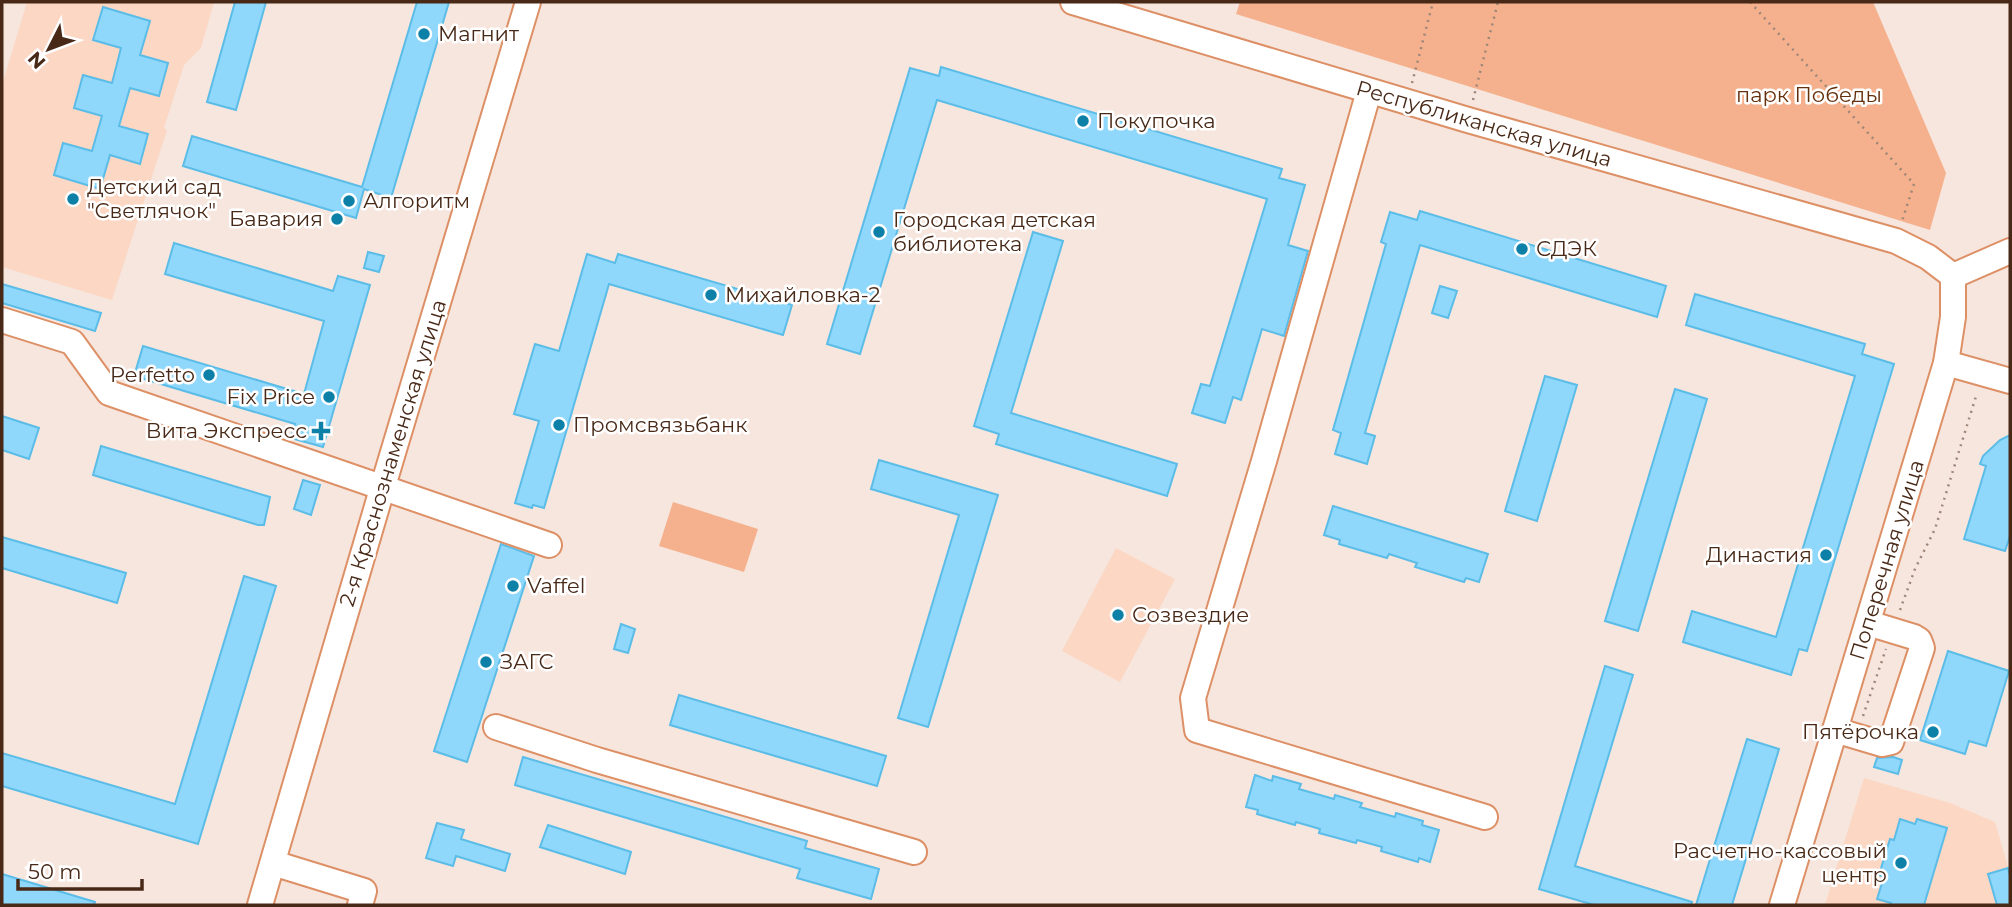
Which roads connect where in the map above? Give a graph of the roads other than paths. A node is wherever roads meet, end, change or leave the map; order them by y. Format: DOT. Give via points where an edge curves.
graph roads {
  1 [pos="528,2"];
  2 [pos="1073,2"];
  3 [pos="1369,91"];
  4 [pos="2010,251"];
  5 [pos="1953,276"];
  6 [pos="2,320"];
  7 [pos="1947,363"];
  8 [pos="2010,381"];
  9 [pos="383,486"];
  10 [pos="549,545"];
  11 [pos="1868,623"];
  12 [pos="496,727"];
  13 [pos="1835,730"];
  14 [pos="1485,817"];
  15 [pos="914,852"];
  16 [pos="273,863"];
  17 [pos="260,905"];
  18 [pos="360,905"];
  19 [pos="1782,905"];
  1 -- 9 [label="street, 2-я Краснознаменская улица"];
  2 -- 3 [label="street, Республиканская улица"];
  3 -- 5 [label="street, Республиканская улица" via="1896,241"];
  3 -- 14 [label="street" via="1193,698 1197,730"];
  4 -- 5 [label="street"];
  5 -- 7 [label="street, Поперечная улица"];
  6 -- 9 [label="street" via="72,342 109,393"];
  7 -- 8 [label="street"];
  7 -- 11 [label="street, Поперечная улица"];
  9 -- 10 [label="street"];
  9 -- 16 [label="street, 2-я Краснознаменская улица"];
  11 -- 13 [label="street, Поперечная улица"];
  11 -- 13 [label="street" via="1914,637 1922,648 1891,742 1882,744"];
  12 -- 15 [label="street"];
  13 -- 19 [label="street, Поперечная улица"];
  16 -- 17 [label="street, 2-я Краснознаменская улица"];
  16 -- 18 [label="street" via="364,891"];
}
